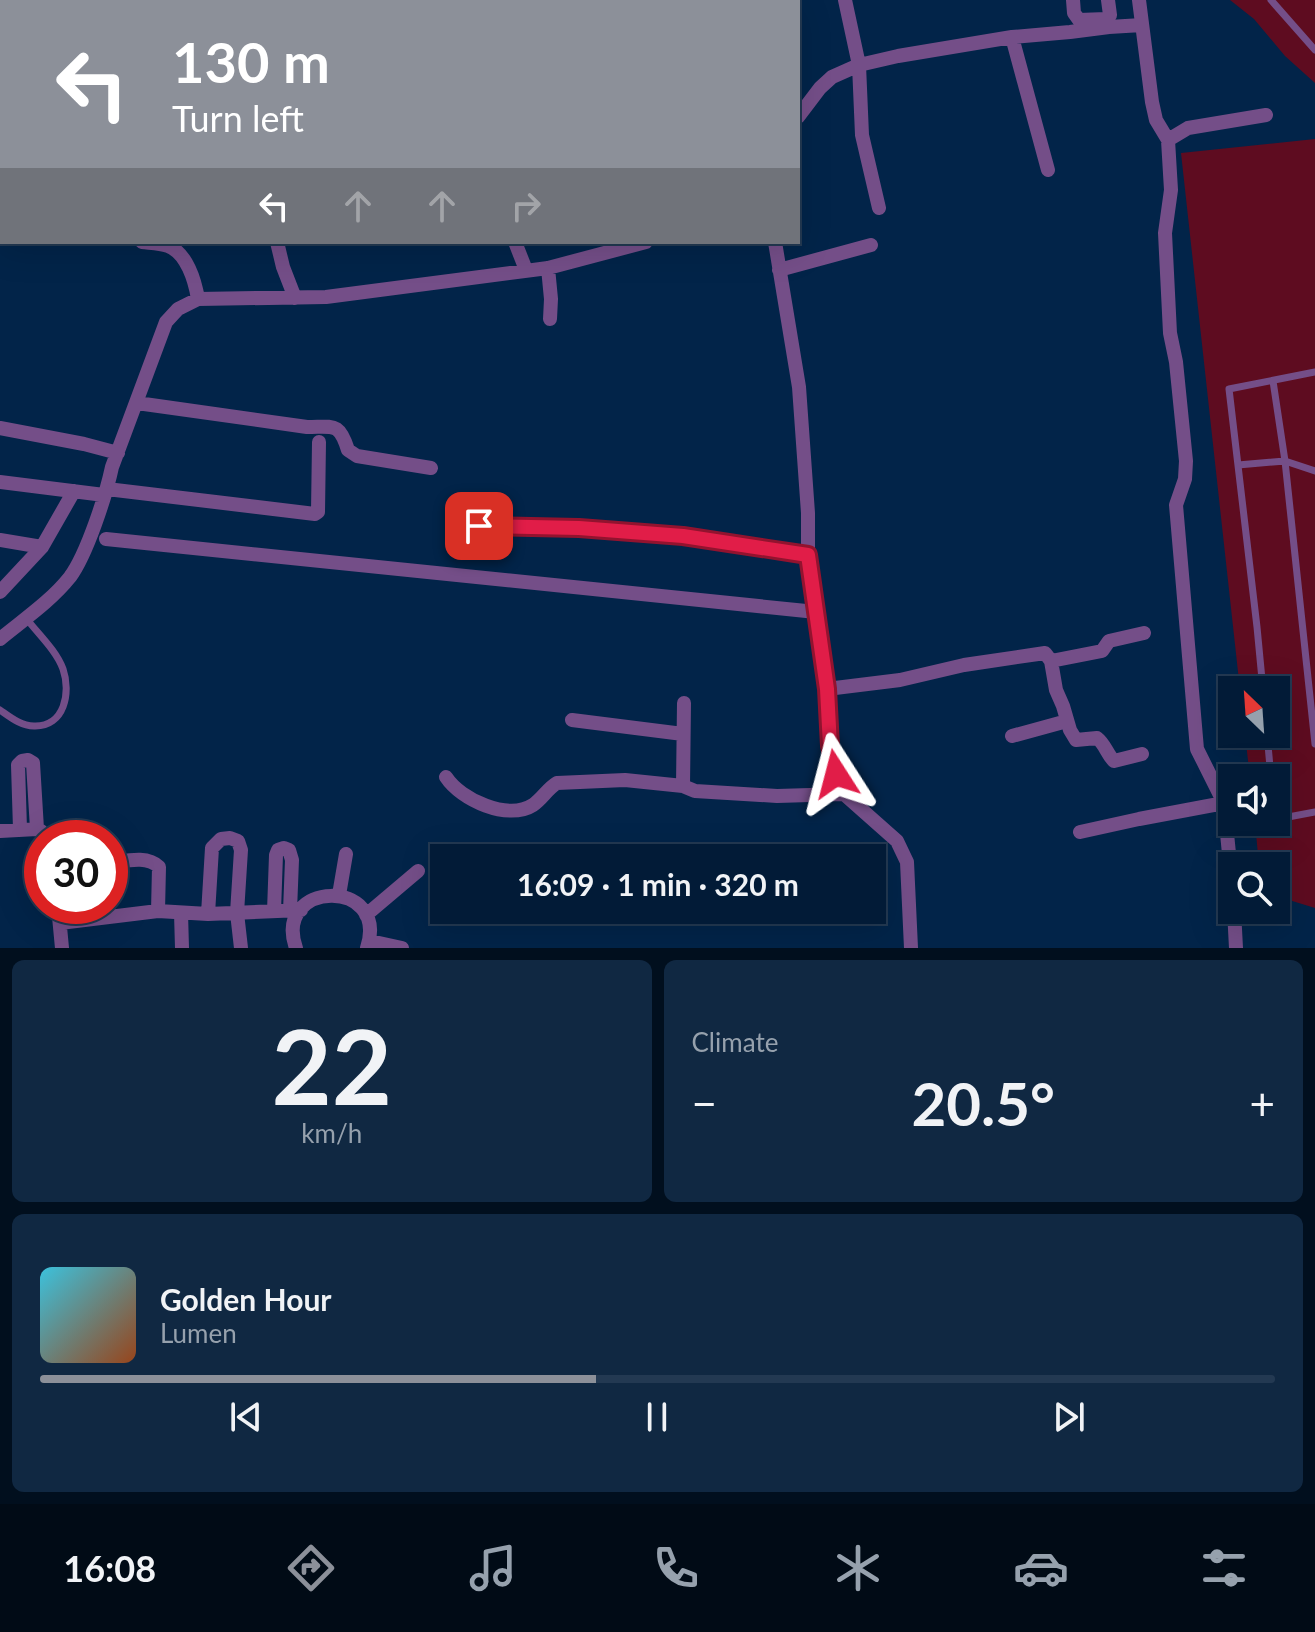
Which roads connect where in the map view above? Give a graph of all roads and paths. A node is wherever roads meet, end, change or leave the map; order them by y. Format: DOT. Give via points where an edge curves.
graph roads {
  1 [pos="845,0"];
  2 [pos="1073,0"];
  3 [pos="1108,0"];
  4 [pos="1139,0"];
  5 [pos="1271,0"];
  6 [pos="1142,25"];
  7 [pos="1012,37"];
  8 [pos="1315,50"];
  9 [pos="859,65"];
  10 [pos="800,114"];
  11 [pos="1266,115"];
  12 [pos="1168,140"];
  13 [pos="1048,170"];
  14 [pos="879,208"];
  15 [pos="159,244"];
  16 [pos="277,244"];
  17 [pos="516,244"];
  18 [pos="638,244"];
  19 [pos="775,244"];
  20 [pos="871,245"];
  21 [pos="548,268"];
  22 [pos="526,270"];
  23 [pos="779,270"];
  24 [pos="295,298"];
  25 [pos="198,299"];
  26 [pos="550,319"];
  27 [pos="1315,372"];
  28 [pos="1273,381"];
  29 [pos="137,403"];
  30 [pos="0,428"];
  31 [pos="319,442"];
  32 [pos="118,453"];
  33 [pos="1285,461"];
  34 [pos="1238,465"];
  35 [pos="431,468"];
  36 [pos="1315,471"];
  37 [pos="0,482"];
  38 [pos="74,491"];
  39 [pos="106,492"];
  40 [pos="479,526"];
  41 [pos="106,539"];
  42 [pos="0,540"];
  43 [pos="42,547"];
  44 [pos="808,555"];
  45 [pos="0,592"];
  46 [pos="816,612"];
  47 [pos="26,618"];
  48 [pos="1144,633"];
  49 [pos="0,639"];
  50 [pos="1051,661"];
  51 [pos="1261,676"];
  52 [pos="827,689"];
  53 [pos="684,703"];
  54 [pos="0,710"];
  55 [pos="572,720"];
  56 [pos="1067,721"];
  57 [pos="683,734"];
  58 [pos="1012,736"];
  59 [pos="1315,744"];
  60 [pos="1142,754"];
  61 [pos="446,777"];
  62 [pos="683,786"];
  63 [pos="1218,791"];
  64 [pos="844,794"];
  65 [pos="1218,804"];
  66 [pos="1315,812"];
  67 [pos="1290,817"];
  68 [pos="40,820"];
  69 [pos="20,829"];
  70 [pos="24,830"];
  71 [pos="0,831"];
  72 [pos="1080,832"];
  73 [pos="346,854"];
  74 [pos="128,861"];
  75 [pos="418,871"];
  76 [pos="339,895"];
  77 [pos="296,910"];
  78 [pos="158,911"];
  79 [pos="274,911"];
  80 [pos="181,913"];
  81 [pos="237,913"];
  82 [pos="208,914"];
  83 [pos="128,915"];
  84 [pos="366,915"];
  85 [pos="60,924"];
  86 [pos="1235,924"];
  87 [pos="368,944"];
  88 [pos="62,948"];
  89 [pos="182,948"];
  90 [pos="241,948"];
  91 [pos="296,948"];
  92 [pos="402,948"];
  93 [pos="911,948"];
  94 [pos="1236,948"];
  1 -- 9 [label="street"];
  2 -- 3 [label="street" via="1079,20 1093,21 1110,15"];
  4 -- 6 [label="street"];
  5 -- 8 [label="lane"];
  6 -- 7 [label="street"];
  6 -- 12 [label="street" via="1156,120"];
  7 -- 9 [label="street"];
  7 -- 13 [label="street"];
  9 -- 10 [label="street" via="832,77"];
  9 -- 14 [label="street" via="862,135"];
  11 -- 12 [label="street" via="1188,128"];
  12 -- 63 [label="street" via="1170,333 1186,461 1176,505 1197,749"];
  15 -- 25 [label="street" via="177,251 192,273"];
  16 -- 24 [label="street"];
  17 -- 22 [label="street"];
  18 -- 21 [label="street"];
  19 -- 23 [label="street"];
  20 -- 23 [label="street"];
  21 -- 22 [label="street"];
  21 -- 26 [label="street"];
  22 -- 24 [label="street"];
  23 -- 44 [label="street" via="799,387"];
  24 -- 25 [label="street"];
  25 -- 29 [label="street" via="166,322"];
  27 -- 28 [label="lane"];
  28 -- 33 [label="lane"];
  28 -- 34 [label="lane" via="1229,389"];
  29 -- 32 [label="street"];
  29 -- 35 [label="street" via="332,427 357,456"];
  30 -- 32 [label="street"];
  31 -- 39 [label="street" via="315,514"];
  32 -- 39 [label="street"];
  33 -- 34 [label="lane"];
  33 -- 36 [label="lane"];
  33 -- 59 [label="lane"];
  34 -- 51 [label="lane"];
  37 -- 38 [label="street"];
  38 -- 39 [label="street"];
  38 -- 43 [label="street"];
  39 -- 47 [label="street" via="70,577"];
  40 -- 44 [label="street" via="683,536"];
  41 -- 46 [label="street"];
  42 -- 43 [label="street"];
  43 -- 45 [label="street"];
  44 -- 46 [label="street"];
  46 -- 52 [label="street"];
  47 -- 49 [label="street"];
  47 -- 54 [label="lane" via="63,668 66,704 46,725 16,721"];
  48 -- 50 [label="street" via="1109,641 1102,651"];
  50 -- 52 [label="street" via="1045,653"];
  50 -- 56 [label="street"];
  52 -- 64 [label="street" via="830,746"];
  53 -- 57 [label="street"];
  55 -- 57 [label="street"];
  56 -- 58 [label="street"];
  56 -- 60 [label="street" via="1076,740 1097,738 1114,761"];
  57 -- 62 [label="street"];
  61 -- 62 [label="street" via="472,801 509,810 531,807 557,783 625,780"];
  62 -- 64 [label="street" via="777,796"];
  64 -- 93 [label="street" via="903,850"];
  65 -- 72 [label="street"];
  66 -- 67 [label="lane"];
  68 -- 69 [label="street" via="33,763 22,761"];
  69 -- 70 [label="street"];
  69 -- 71 [label="street"];
  73 -- 76 [label="street"];
  74 -- 78 [label="street" via="145,859 159,867"];
  75 -- 84 [label="street"];
  76 -- 77 [label="street" via="322,896"];
  76 -- 84 [label="street"];
  77 -- 79 [label="street"];
  77 -- 79 [label="street" via="292,860 284,848 276,855"];
  77 -- 91 [label="street"];
  78 -- 80 [label="street"];
  78 -- 83 [label="street"];
  79 -- 81 [label="street"];
  80 -- 82 [label="street"];
  80 -- 89 [label="street"];
  81 -- 82 [label="street"];
  81 -- 82 [label="street" via="241,850 230,838 212,848"];
  81 -- 90 [label="street"];
  84 -- 87 [label="street"];
  85 -- 88 [label="street"];
  86 -- 94 [label="street"];
  87 -- 92 [label="street"];
}
